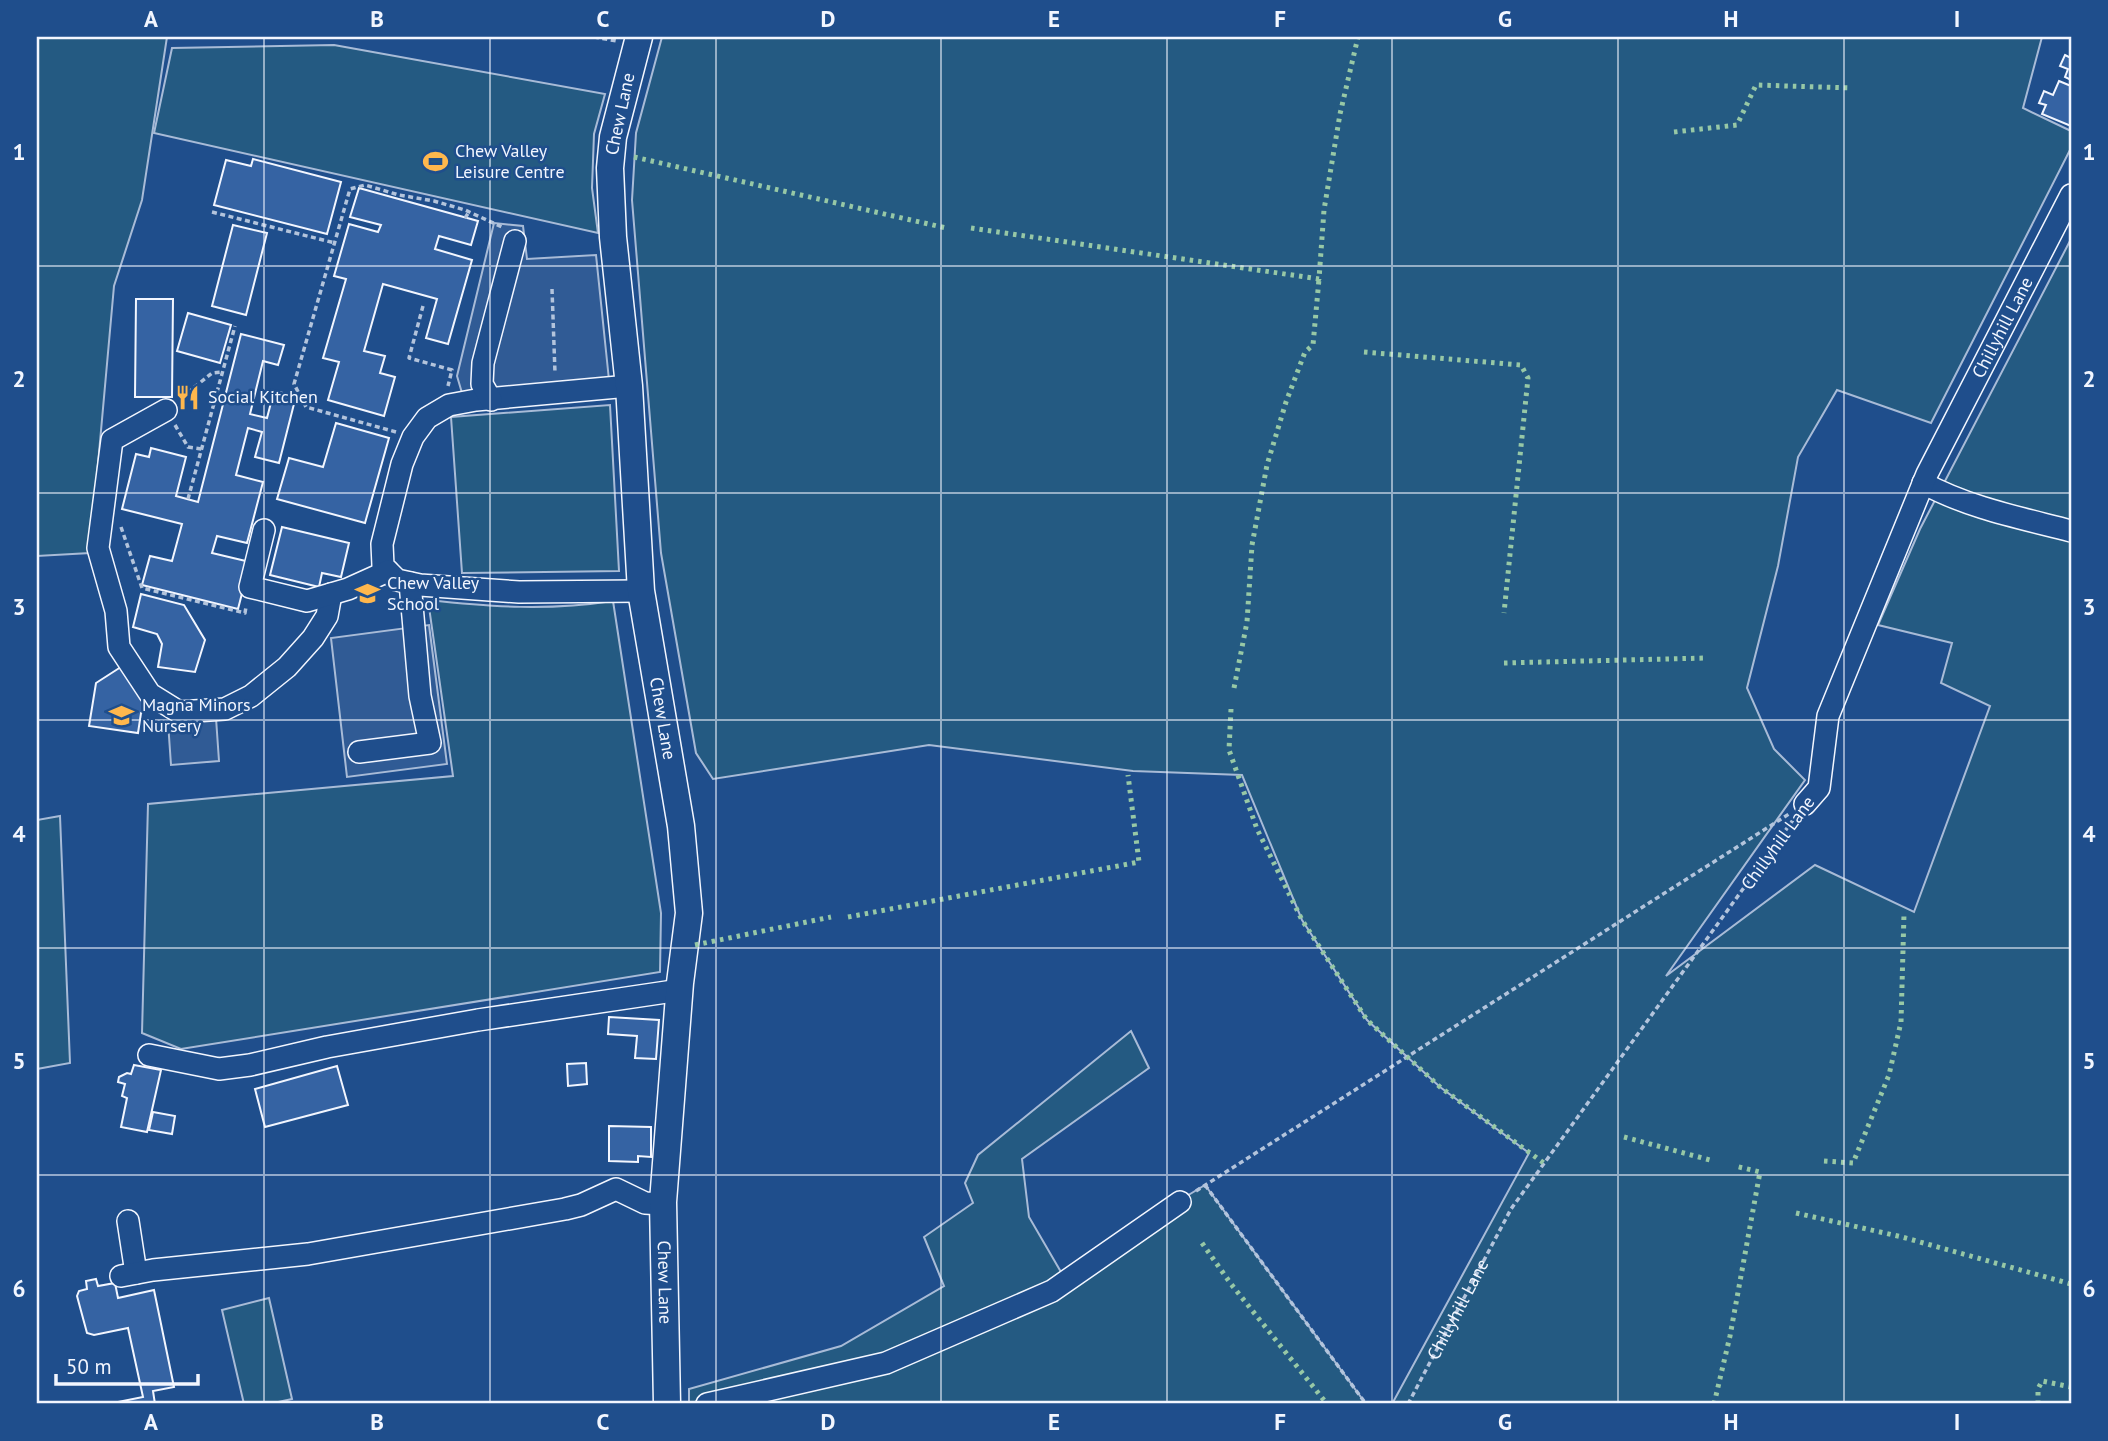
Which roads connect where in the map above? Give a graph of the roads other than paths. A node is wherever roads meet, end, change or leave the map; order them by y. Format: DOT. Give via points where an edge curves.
graph roads {
  1 [pos="639,37"];
  2 [pos="2071,195"];
  3 [pos="515,241"];
  4 [pos="629,386"];
  5 [pos="491,400"];
  6 [pos="166,410"];
  7 [pos="1923,483"];
  8 [pos="264,530"];
  9 [pos="2071,531"];
  10 [pos="388,571"];
  11 [pos="410,583"];
  12 [pos="641,591"];
  13 [pos="331,594"];
  14 [pos="359,752"];
  15 [pos="1805,804"];
  16 [pos="680,990"];
  17 [pos="149,1055"];
  18 [pos="1180,1202"];
  19 [pos="663,1204"];
  20 [pos="128,1221"];
  21 [pos="667,1404"];
  22 [pos="706,1404"];
  1 -- 4 [label="main road, Chew Lane" via="613,137 610,167 612,237"];
  2 -- 7 [label="street, Chillyhill Lane"];
  3 -- 5 [label="street" via="483,363 482,384"];
  4 -- 5 [label="street"];
  4 -- 12 [label="main road, Chew Lane"];
  5 -- 10 [label="street" via="449,405 427,418 412,437 382,544 383,566"];
  6 -- 13 [label="street" via="112,440 98,548 116,611 119,646 150,694 178,712 225,709 251,696 288,667 313,638 327,616"];
  7 -- 9 [label="street" via="1948,496"];
  7 -- 15 [label="street, Chillyhill Lane" via="1828,716 1819,788"];
  8 -- 13 [label="street" via="250,587 307,601"];
  10 -- 11 [label="street" via="397,580"];
  10 -- 13 [label="street"];
  11 -- 12 [label="street" via="519,592"];
  11 -- 14 [label="street" via="420,696 430,743"];
  12 -- 16 [label="main road, Chew Lane" via="682,838 689,913"];
  16 -- 17 [label="street" via="478,1020 229,1068"];
  16 -- 19 [label="main road, Chew Lane"];
  18 -- 22 [label="street" via="1052,1291 886,1363"];
  19 -- 20 [label="street" via="645,1203 616,1189 565,1209 358,1246 128,1275"];
  19 -- 21 [label="main road, Chew Lane"];
}
